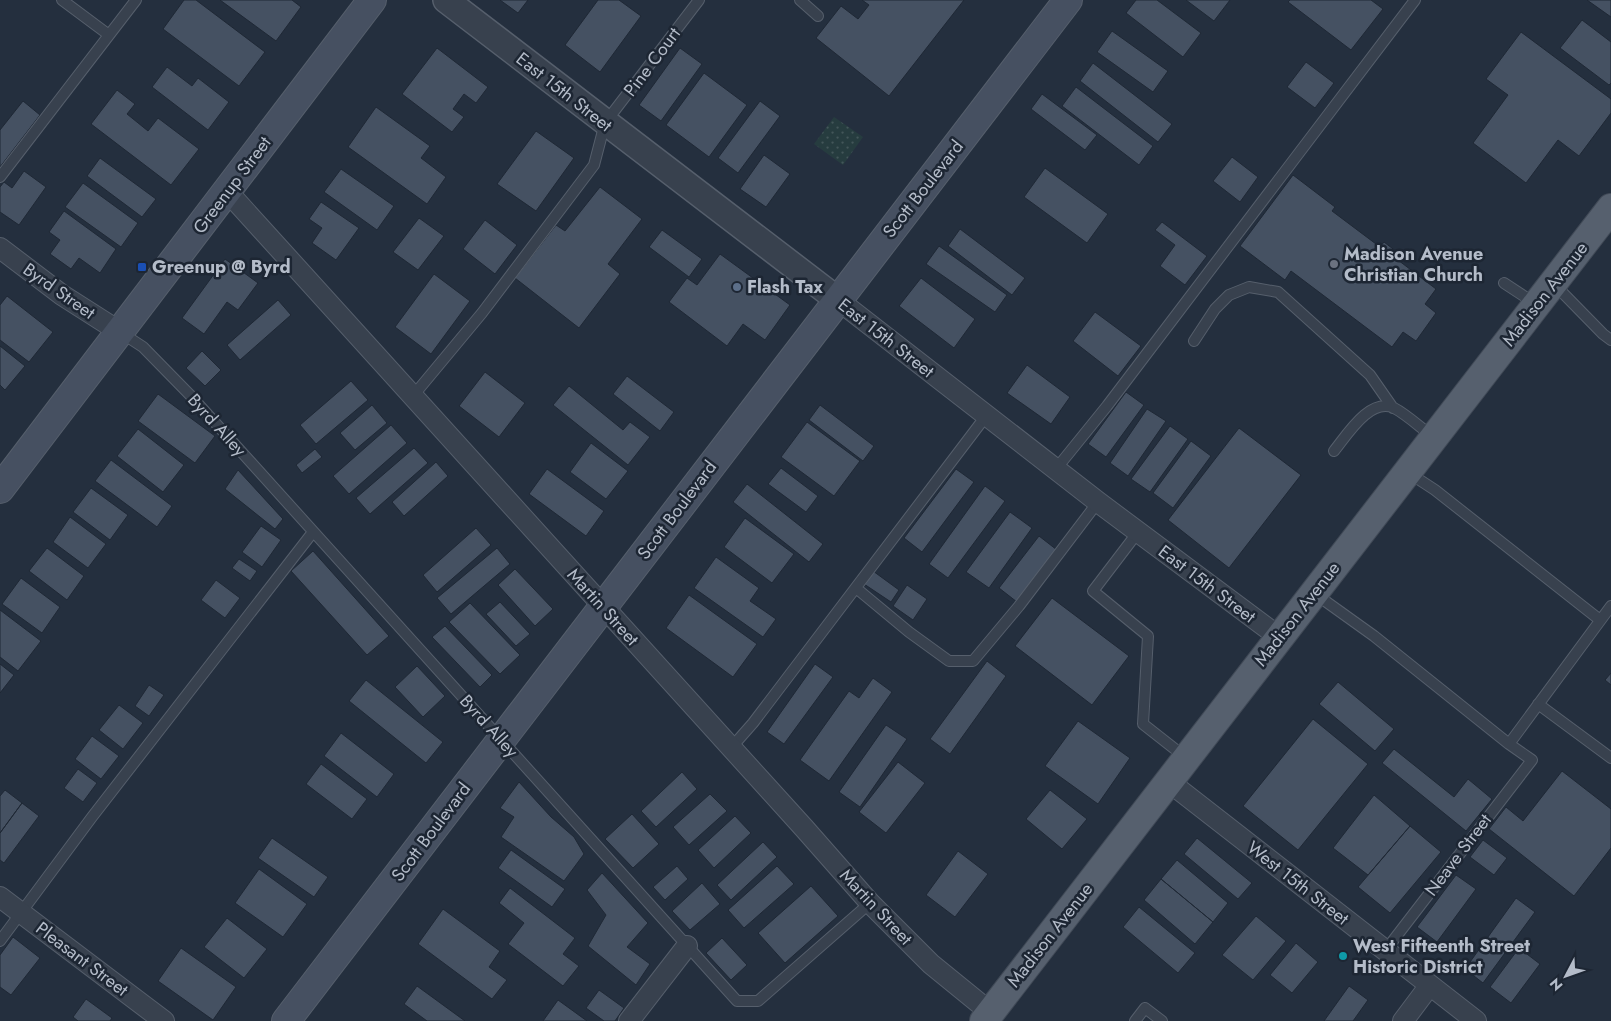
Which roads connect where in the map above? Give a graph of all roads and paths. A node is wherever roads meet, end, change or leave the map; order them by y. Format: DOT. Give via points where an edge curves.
graph roads {
  1 [pos="62,0"];
  2 [pos="136,0"];
  3 [pos="372,0"];
  4 [pos="446,0"];
  5 [pos="699,0"];
  6 [pos="800,0"];
  7 [pos="1068,0"];
  8 [pos="1415,0"];
  9 [pos="818,16"];
  10 [pos="109,35"];
  11 [pos="605,124"];
  12 [pos="0,177"];
  13 [pos="227,191"];
  14 [pos="1611,208"];
  15 [pos="0,248"];
  16 [pos="1504,283"];
  17 [pos="1553,283"];
  18 [pos="838,300"];
  19 [pos="1536,304"];
  20 [pos="120,332"];
  21 [pos="1611,340"];
  22 [pos="1194,341"];
  23 [pos="413,396"];
  24 [pos="1393,408"];
  25 [pos="986,416"];
  26 [pos="1434,437"];
  27 [pos="1334,451"];
  28 [pos="1056,469"];
  29 [pos="1407,472"];
  30 [pos="0,489"];
  31 [pos="1098,502"];
  32 [pos="313,532"];
  33 [pos="1138,532"];
  34 [pos="856,588"];
  35 [pos="1313,593"];
  36 [pos="1611,606"];
  37 [pos="603,607"];
  38 [pos="1600,620"];
  39 [pos="1279,637"];
  40 [pos="1538,704"];
  41 [pos="502,739"];
  42 [pos="1509,744"];
  43 [pos="731,748"];
  44 [pos="1186,758"];
  45 [pos="1611,758"];
  46 [pos="1168,781"];
  47 [pos="0,898"];
  48 [pos="870,903"];
  49 [pos="21,914"];
  50 [pos="0,941"];
  51 [pos="687,946"];
  52 [pos="1385,951"];
  53 [pos="1430,985"];
  54 [pos="991,1018"];
  55 [pos="164,1021"];
  56 [pos="286,1021"];
  57 [pos="629,1021"];
  58 [pos="1135,1021"];
  59 [pos="1162,1021"];
  60 [pos="1403,1021"];
  61 [pos="1476,1021"];
  1 -- 10 [label="lane"];
  2 -- 10 [label="lane"];
  3 -- 13 [label="main road, Greenup Street"];
  4 -- 11 [label="street, East 15th Street"];
  5 -- 11 [label="lane, Pine Court"];
  6 -- 9 [label="lane"];
  7 -- 18 [label="main road, Scott Boulevard"];
  8 -- 28 [label="lane"];
  10 -- 12 [label="lane"];
  11 -- 18 [label="street, East 15th Street"];
  11 -- 23 [label="lane" via="594,165 482,313"];
  13 -- 20 [label="main road, Greenup Street"];
  13 -- 23 [label="street, Martin Street"];
  14 -- 17 [label="main road, Madison Avenue"];
  15 -- 20 [label="street, Byrd Street" via="62,295"];
  16 -- 19 [label="lane"];
  17 -- 19 [label="main road, Madison Avenue"];
  17 -- 21 [label="lane"];
  18 -- 25 [label="street, East 15th Street"];
  18 -- 37 [label="main road, Scott Boulevard"];
  19 -- 26 [label="main road, Madison Avenue"];
  20 -- 30 [label="main road, Greenup Street"];
  20 -- 32 [label="lane, Byrd Alley" via="143,347 191,396"];
  22 -- 24 [label="lane" via="1229,294 1249,287 1278,292 1370,374"];
  23 -- 37 [label="street, Martin Street"];
  24 -- 26 [label="lane"];
  24 -- 27 [label="lane" via="1375,407 1358,421"];
  25 -- 28 [label="street, East 15th Street"];
  25 -- 34 [label="lane"];
  26 -- 29 [label="main road, Madison Avenue"];
  28 -- 31 [label="street, East 15th Street"];
  29 -- 35 [label="main road, Madison Avenue"];
  29 -- 38 [label="lane" via="1435,490"];
  31 -- 33 [label="street, East 15th Street"];
  31 -- 34 [label="lane" via="973,661 949,661"];
  32 -- 41 [label="lane, Byrd Alley"];
  32 -- 49 [label="lane"];
  33 -- 39 [label="street, East 15th Street"];
  33 -- 44 [label="lane" via="1093,591 1148,636 1143,724"];
  34 -- 43 [label="lane"];
  35 -- 39 [label="main road, Madison Avenue"];
  35 -- 42 [label="lane" via="1374,636"];
  36 -- 38 [label="lane"];
  37 -- 41 [label="main road, Scott Boulevard"];
  37 -- 43 [label="street, Martin Street"];
  38 -- 40 [label="lane"];
  39 -- 44 [label="main road, Madison Avenue"];
  40 -- 42 [label="lane"];
  40 -- 45 [label="lane"];
  41 -- 51 [label="lane, Byrd Alley"];
  41 -- 56 [label="main road, Scott Boulevard"];
  42 -- 52 [label="lane, Neave Street" via="1532,760"];
  43 -- 48 [label="street, Martin Street"];
  44 -- 46 [label="main road, Madison Avenue"];
  46 -- 52 [label="street, West 15th Street"];
  46 -- 54 [label="main road, Madison Avenue"];
  47 -- 49 [label="street, Pleasant Street"];
  48 -- 51 [label="lane, Byrd Alley" via="758,1001 737,1001"];
  48 -- 54 [label="street, Martin Street"];
  49 -- 50 [label="lane"];
  49 -- 55 [label="street, Pleasant Street"];
  51 -- 57 [label="street"];
  52 -- 53 [label="street, West 15th Street"];
  53 -- 60 [label="street"];
  53 -- 61 [label="street, West 15th Street"];
  58 -- 59 [label="lane" via="1145,1008"];
}
